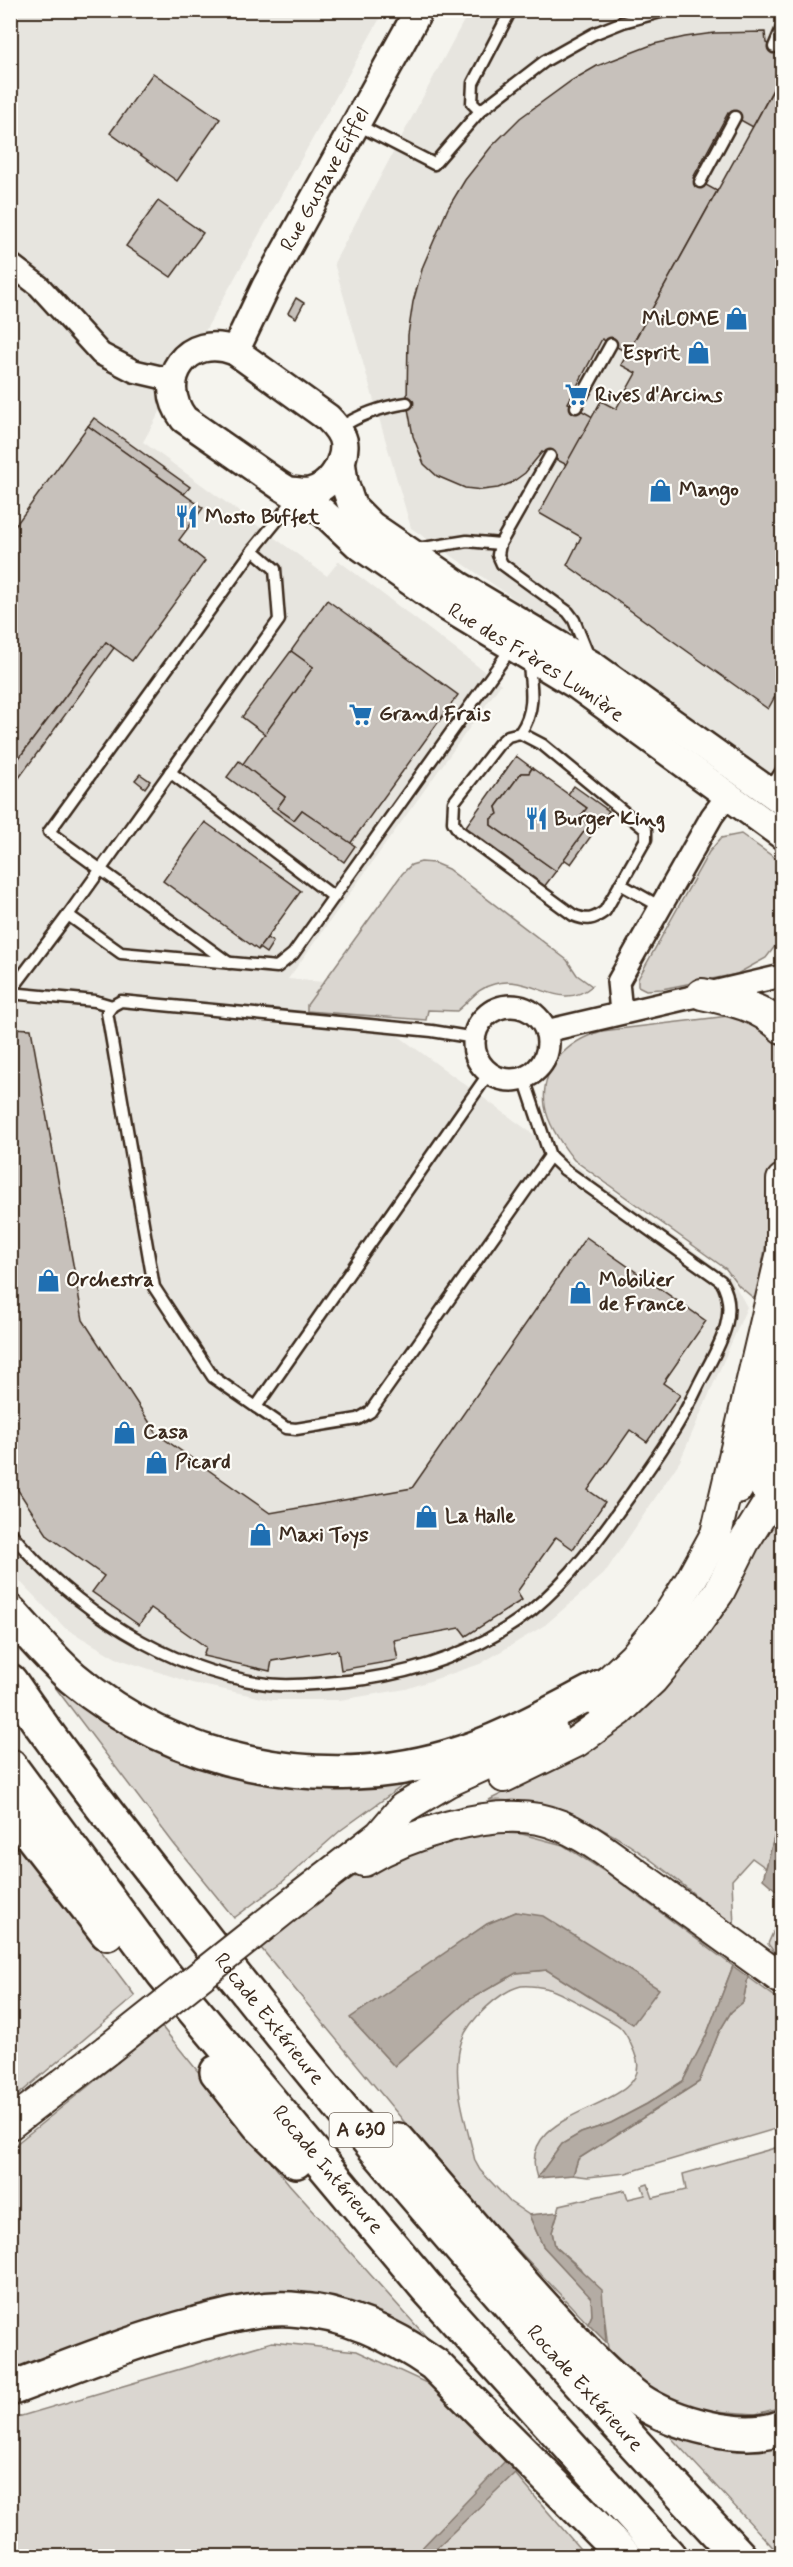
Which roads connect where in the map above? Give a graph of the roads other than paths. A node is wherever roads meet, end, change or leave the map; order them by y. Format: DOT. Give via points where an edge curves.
graph roads {
  1 [pos="419,10"];
  2 [pos="512,10"];
  3 [pos="668,10"];
  4 [pos="783,28"];
  5 [pos="774,47"];
  6 [pos="480,111"];
  7 [pos="735,117"];
  8 [pos="356,123"];
  9 [pos="700,182"];
  10 [pos="10,264"];
  11 [pos="611,344"];
  12 [pos="234,351"];
  13 [pos="173,380"];
  14 [pos="407,403"];
  15 [pos="576,407"];
  16 [pos="338,429"];
  17 [pos="550,456"];
  18 [pos="341,461"];
  19 [pos="294,493"];
  20 [pos="500,544"];
  21 [pos="404,548"];
  22 [pos="253,550"];
  23 [pos="520,651"];
  24 [pos="592,665"];
  25 [pos="520,733"];
  26 [pos="170,772"];
  27 [pos="778,787"];
  28 [pos="727,796"];
  29 [pos="783,835"];
  30 [pos="100,869"];
  31 [pos="620,884"];
  32 [pos="334,897"];
  33 [pos="661,907"];
  34 [pos="68,915"];
  35 [pos="229,963"];
  36 [pos="783,976"];
  37 [pos="10,993"];
  38 [pos="702,994"];
  39 [pos="112,1006"];
  40 [pos="621,1012"];
  41 [pos="783,1028"];
  42 [pos="546,1031"];
  43 [pos="475,1038"];
  44 [pos="489,1073"];
  45 [pos="524,1078"];
  46 [pos="550,1156"];
  47 [pos="783,1180"];
  48 [pos="782,1252"];
  49 [pos="783,1347"];
  50 [pos="256,1407"];
  51 [pos="783,1419"];
  52 [pos="783,1464"];
  53 [pos="10,1532"];
  54 [pos="730,1538"];
  55 [pos="10,1612"];
  56 [pos="10,1681"];
  57 [pos="609,1683"];
  58 [pos="10,1766"];
  59 [pos="10,1808"];
  60 [pos="112,1819"];
  61 [pos="380,1835"];
  62 [pos="292,1903"];
  63 [pos="783,1979"];
  64 [pos="10,2124"];
  65 [pos="426,2287"];
  66 [pos="10,2389"];
  67 [pos="783,2427"];
  68 [pos="625,2556"];
  69 [pos="669,2556"];
  70 [pos="739,2556"];
  1 -- 8 [label="street, Rue Gustave Eiffel"];
  2 -- 6 [label="lane" via="473,83 472,103"];
  3 -- 6 [label="lane" via="623,22 564,48"];
  4 -- 5 [label="lane"];
  6 -- 8 [label="lane" via="434,164"];
  7 -- 9 [label="lane"];
  8 -- 12 [label="street, Rue Gustave Eiffel"];
  10 -- 13 [label="street" via="46,293 101,354 134,371"];
  11 -- 15 [label="lane"];
  12 -- 13 [label="street" via="220,345 204,346 180,364"];
  12 -- 16 [label="street" via="328,417"];
  13 -- 19 [label="street, Rue des Frères Lumière" via="175,408 184,419"];
  14 -- 16 [label="lane" via="382,406"];
  16 -- 18 [label="street, Rue des Frères Lumière" via="344,445"];
  17 -- 20 [label="lane"];
  18 -- 19 [label="street" via="332,478 320,488"];
  18 -- 21 [label="street, Rue des Frères Lumière" via="352,506"];
  19 -- 22 [label="lane"];
  19 -- 23 [label="street, Rue des Frères Lumière" via="323,512 357,544 447,607"];
  20 -- 21 [label="lane" via="467,541 424,550"];
  20 -- 24 [label="lane" via="498,555 502,564 574,620"];
  21 -- 24 [label="street, Rue des Frères Lumière"];
  22 -- 26 [label="lane" via="275,569 279,620"];
  22 -- 30 [label="lane" via="49,832"];
  23 -- 25 [label="lane" via="532,689 530,719"];
  23 -- 28 [label="street, Rue des Frères Lumière" via="578,686"];
  23 -- 32 [label="lane"];
  24 -- 27 [label="street, Rue des Frères Lumière"];
  25 -- 31 [label="lane" via="543,744 646,830 645,839"];
  25 -- 31 [label="lane" via="499,744 454,802 453,822 459,831 584,920 594,919 604,911"];
  26 -- 30 [label="lane"];
  26 -- 32 [label="lane"];
  28 -- 29 [label="street, Rue des Frères Lumière"];
  28 -- 33 [label="street"];
  30 -- 34 [label="lane"];
  30 -- 35 [label="lane"];
  31 -- 33 [label="lane"];
  32 -- 35 [label="lane" via="294,954 277,967"];
  33 -- 40 [label="street" via="618,982"];
  34 -- 35 [label="lane" via="121,953"];
  34 -- 37 [label="lane"];
  36 -- 38 [label="street"];
  37 -- 39 [label="lane"];
  38 -- 40 [label="street"];
  38 -- 41 [label="main road" via="755,1008"];
  39 -- 43 [label="lane" via="121,1001"];
  39 -- 50 [label="lane" via="107,1013 154,1287 213,1377"];
  40 -- 42 [label="street"];
  42 -- 43 [label="street" via="531,1011 507,1006 486,1016"];
  42 -- 45 [label="street" via="548,1042 542,1064"];
  43 -- 44 [label="street" via="479,1061"];
  44 -- 45 [label="street" via="506,1079"];
  44 -- 50 [label="lane"];
  45 -- 46 [label="lane"];
  46 -- 50 [label="lane" via="370,1412 358,1419 296,1429 286,1428"];
  46 -- 53 [label="lane" via="721,1281 730,1318 692,1400 662,1450 585,1558 531,1610 473,1648 403,1673 341,1682 269,1685 198,1668 133,1638 34,1560"];
  47 -- 48 [label="main road"];
  48 -- 54 [label="main road"];
  49 -- 54 [label="street" via="741,1484"];
  51 -- 54 [label="street" via="761,1494"];
  52 -- 54 [label="main road" via="771,1499"];
  54 -- 57 [label="main road" via="692,1578 666,1619"];
  54 -- 61 [label="main road" via="719,1592 654,1679 619,1711 576,1742"];
  55 -- 57 [label="highway" via="72,1677 113,1707 160,1733 213,1754 285,1769 378,1771 418,1765 495,1740"];
  56 -- 60 [label="highway, Rocade Extérieure / A 630"];
  57 -- 61 [label="main road" via="563,1723 403,1808"];
  58 -- 65 [label="highway, Rocade Intérieure / A 630" via="163,1973"];
  59 -- 65 [label="highway" via="259,2125"];
  60 -- 67 [label="highway" via="171,1865 301,2026 509,2270 613,2378 640,2400 681,2421 737,2432"];
  60 -- 70 [label="highway, Rocade Extérieure / A 630" via="262,2013 498,2294"];
  61 -- 62 [label="main road"];
  62 -- 63 [label="main road" via="381,1851 407,1841 464,1823 508,1817 540,1819 582,1835"];
  62 -- 64 [label="main road, bridge"];
  65 -- 69 [label="highway, Rocade Intérieure / A 630"];
  66 -- 68 [label="highway" via="156,2335 236,2313 290,2309 337,2316 372,2327 434,2364"];
}
